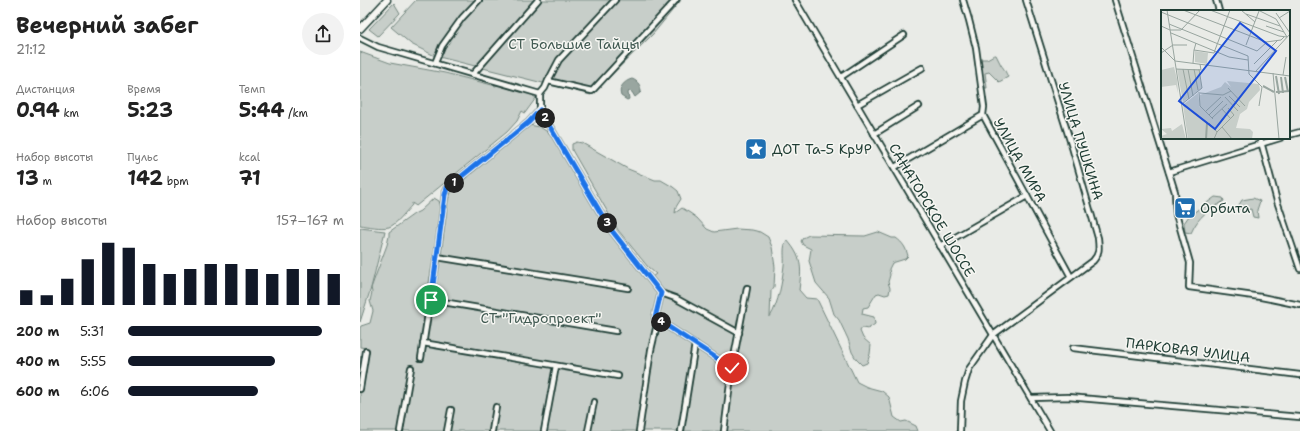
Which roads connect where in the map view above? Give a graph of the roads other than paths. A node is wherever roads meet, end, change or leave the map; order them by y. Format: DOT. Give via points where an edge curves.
graph roads {
  1 [pos="387,0"];
  2 [pos="478,0"];
  3 [pos="538,0"];
  4 [pos="615,0"];
  5 [pos="676,0"];
  6 [pos="795,0"];
  7 [pos="963,0"];
  8 [pos="1026,0"];
  9 [pos="1115,0"];
  10 [pos="1216,0"];
  11 [pos="1219,10"];
  12 [pos="360,29"];
  13 [pos="904,35"];
  14 [pos="360,38"];
  15 [pos="435,63"];
  16 [pos="922,68"];
  17 [pos="473,74"];
  18 [pos="840,77"];
  19 [pos="548,81"];
  20 [pos="540,94"];
  21 [pos="857,105"];
  22 [pos="919,106"];
  23 [pos="540,110"];
  24 [pos="983,115"];
  25 [pos="1300,132"];
  26 [pos="874,134"];
  27 [pos="1290,135"];
  28 [pos="1260,139"];
  29 [pos="1277,139"];
  30 [pos="1261,144"];
  31 [pos="895,167"];
  32 [pos="1169,172"];
  33 [pos="1027,196"];
  34 [pos="940,246"];
  35 [pos="437,257"];
  36 [pos="1300,269"];
  37 [pos="1071,277"];
  38 [pos="628,288"];
  39 [pos="747,288"];
  40 [pos="661,293"];
  41 [pos="431,300"];
  42 [pos="1300,305"];
  43 [pos="658,320"];
  44 [pos="616,331"];
  45 [pos="738,333"];
  46 [pos="994,335"];
  47 [pos="423,343"];
  48 [pos="695,344"];
  49 [pos="1073,348"];
  50 [pos="366,351"];
  51 [pos="421,358"];
  52 [pos="556,366"];
  53 [pos="411,368"];
  54 [pos="732,368"];
  55 [pos="1300,375"];
  56 [pos="618,376"];
  57 [pos="360,389"];
  58 [pos="1031,398"];
  59 [pos="594,402"];
  60 [pos="496,406"];
  61 [pos="451,410"];
  62 [pos="1300,418"];
  63 [pos="400,431"];
  64 [pos="446,431"];
  65 [pos="492,431"];
  66 [pos="544,431"];
  67 [pos="588,431"];
  68 [pos="639,431"];
  69 [pos="681,431"];
  70 [pos="724,431"];
  71 [pos="960,431"];
  72 [pos="1050,431"];
  1 -- 12 [label="main road"];
  2 -- 15 [label="street" via="442,46"];
  3 -- 17 [label="street"];
  4 -- 19 [label="street" via="559,60"];
  5 -- 19 [label="street" via="592,91"];
  6 -- 18 [label="street, САНАТОРСКОЕ ШОССЕ"];
  7 -- 24 [label="street, УЛИЦА МИРА" via="976,48"];
  8 -- 37 [label="street, УЛИЦА ПУШКИНА" via="1098,238 1098,256"];
  9 -- 32 [label="street"];
  10 -- 11 [label="street"];
  13 -- 18 [label="street"];
  14 -- 15 [label="street" via="378,47"];
  15 -- 17 [label="street"];
  16 -- 21 [label="street"];
  17 -- 20 [label="street"];
  18 -- 21 [label="street, САНАТОРСКОЕ ШОССЕ"];
  19 -- 20 [label="street"];
  20 -- 23 [label="street"];
  21 -- 26 [label="street, САНАТОРСКОЕ ШОССЕ"];
  22 -- 26 [label="street"];
  23 -- 35 [label="street" via="529,122 447,188"];
  23 -- 40 [label="street" via="609,227"];
  24 -- 31 [label="street"];
  24 -- 33 [label="street, УЛИЦА МИРА"];
  25 -- 27 [label="street"];
  26 -- 31 [label="street, САНАТОРСКОЕ ШОССЕ"];
  28 -- 30 [label="street"];
  29 -- 30 [label="street"];
  30 -- 32 [label="street"];
  30 -- 36 [label="street"];
  31 -- 34 [label="street, САНАТОРСКОЕ ШОССЕ"];
  32 -- 42 [label="street" via="1175,192 1176,214 1190,263 1189,288 1261,297"];
  33 -- 34 [label="street"];
  33 -- 37 [label="street, УЛИЦА МИРА"];
  34 -- 46 [label="street, САНАТОРСКОЕ ШОССЕ"];
  35 -- 38 [label="street"];
  35 -- 41 [label="street"];
  37 -- 46 [label="street"];
  39 -- 45 [label="street"];
  40 -- 43 [label="street" via="655,318"];
  40 -- 45 [label="street" via="675,298"];
  41 -- 44 [label="street"];
  41 -- 47 [label="street"];
  43 -- 48 [label="street"];
  43 -- 68 [label="street"];
  45 -- 54 [label="street"];
  46 -- 58 [label="street, САНАТОРСКОЕ ШОССЕ"];
  46 -- 71 [label="street" via="969,370 961,401"];
  47 -- 51 [label="street"];
  47 -- 52 [label="street"];
  48 -- 54 [label="street"];
  48 -- 69 [label="street"];
  49 -- 55 [label="street, ПАРКОВАЯ УЛИЦА"];
  50 -- 57 [label="street"];
  52 -- 56 [label="street"];
  52 -- 66 [label="street"];
  53 -- 63 [label="street"];
  54 -- 70 [label="street"];
  58 -- 62 [label="street" via="1068,397"];
  58 -- 72 [label="street, САНАТОРСКОЕ ШОССЕ"];
  59 -- 67 [label="street"];
  60 -- 65 [label="street"];
  61 -- 64 [label="street"];
}
